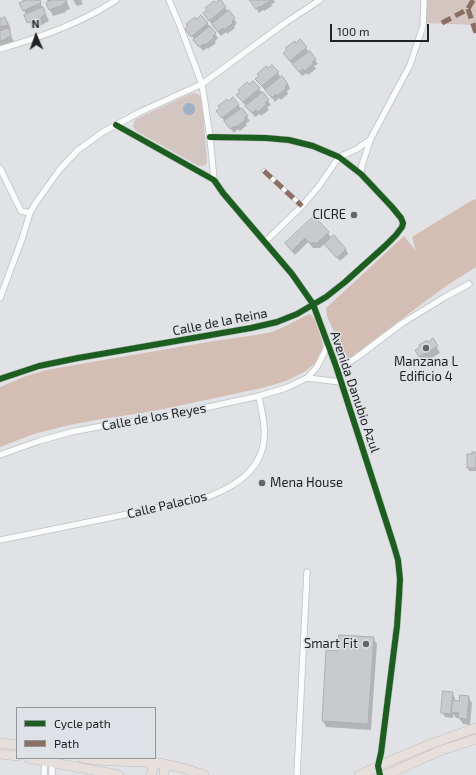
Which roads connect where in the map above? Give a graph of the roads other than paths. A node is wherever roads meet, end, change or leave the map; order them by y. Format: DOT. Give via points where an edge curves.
graph roads {
  1 [pos="116,0"];
  2 [pos="169,0"];
  3 [pos="320,0"];
  4 [pos="424,0"];
  5 [pos="0,49"];
  6 [pos="202,84"];
  7 [pos="116,125"];
  8 [pos="210,137"];
  9 [pos="372,138"];
  10 [pos="339,157"];
  11 [pos="0,168"];
  12 [pos="264,171"];
  13 [pos="361,174"];
  14 [pos="214,180"];
  15 [pos="302,206"];
  16 [pos="30,213"];
  17 [pos="265,241"];
  18 [pos="469,284"];
  19 [pos="0,298"];
  20 [pos="313,304"];
  21 [pos="328,345"];
  22 [pos="336,366"];
  23 [pos="307,378"];
  24 [pos="0,379"];
  25 [pos="341,382"];
  26 [pos="259,396"];
  27 [pos="0,455"];
  28 [pos="0,540"];
  29 [pos="307,572"];
  30 [pos="476,728"];
  31 [pos="476,739"];
  32 [pos="0,743"];
  33 [pos="16,745"];
  34 [pos="381,753"];
  35 [pos="0,754"];
  36 [pos="16,756"];
  37 [pos="38,759"];
  38 [pos="88,759"];
  39 [pos="49,760"];
  40 [pos="148,762"];
  41 [pos="387,762"];
  42 [pos="169,765"];
  43 [pos="379,771"];
  44 [pos="389,774"];
  45 [pos="44,775"];
  46 [pos="52,775"];
  47 [pos="119,775"];
  48 [pos="151,775"];
  49 [pos="164,775"];
  50 [pos="204,775"];
  51 [pos="297,775"];
  52 [pos="359,775"];
  1 -- 5 [label="street" via="103,9 65,26"];
  2 -- 6 [label="street"];
  3 -- 6 [label="street"];
  4 -- 9 [label="street" via="423,26 410,65"];
  6 -- 7 [label="street"];
  6 -- 8 [label="street"];
  7 -- 14 [label="street, Avenida Danubio Azul"];
  7 -- 16 [label="street" via="91,140 66,162"];
  8 -- 10 [label="street, Calle de la Reina" via="289,140 313,146"];
  8 -- 14 [label="street"];
  9 -- 10 [label="street" via="357,149"];
  9 -- 13 [label="street"];
  10 -- 13 [label="street, Calle de la Reina"];
  10 -- 15 [label="street"];
  11 -- 16 [label="street" via="21,211"];
  12 -- 15 [label="street"];
  13 -- 20 [label="street, Calle de la Reina" via="401,218 402,227 345,282"];
  14 -- 17 [label="street, Avenida Danubio Azul"];
  15 -- 17 [label="street"];
  16 -- 19 [label="street"];
  17 -- 20 [label="street, Avenida Danubio Azul"];
  18 -- 22 [label="street" via="401,324 356,358"];
  20 -- 21 [label="street, Avenida Danubio Azul"];
  20 -- 24 [label="street, Calle de la Reina" via="296,314 263,326 58,362"];
  21 -- 22 [label="street, Avenida Danubio Azul"];
  21 -- 23 [label="street, Calle de los Reyes" via="317,367"];
  22 -- 25 [label="street, Avenida Danubio Azul"];
  23 -- 25 [label="street"];
  23 -- 26 [label="street, Calle de los Reyes"];
  25 -- 34 [label="street, Avenida Danubio Azul" via="398,560 400,579 397,626"];
  26 -- 27 [label="street, Calle de los Reyes" via="152,419 71,432"];
  26 -- 28 [label="street, Calle Palacios" via="264,439 262,451 252,469 232,486 210,496 187,502"];
  29 -- 51 [label="street"];
  30 -- 41 [label="main road"];
  31 -- 44 [label="main road" via="442,750"];
  32 -- 33 [label="main road"];
  34 -- 41 [label="street"];
  34 -- 43 [label="street, Avenida Danubio Azul"];
  35 -- 36 [label="main road"];
  37 -- 39 [label="main road"];
  38 -- 40 [label="main road"];
  39 -- 45 [label="street"];
  39 -- 46 [label="street"];
  39 -- 47 [label="main road"];
  40 -- 42 [label="main road"];
  40 -- 48 [label="main road" via="153,768"];
  41 -- 43 [label="main road"];
  41 -- 44 [label="street"];
  42 -- 49 [label="main road" via="164,770"];
  42 -- 50 [label="main road"];
  43 -- 52 [label="main road"];
}
